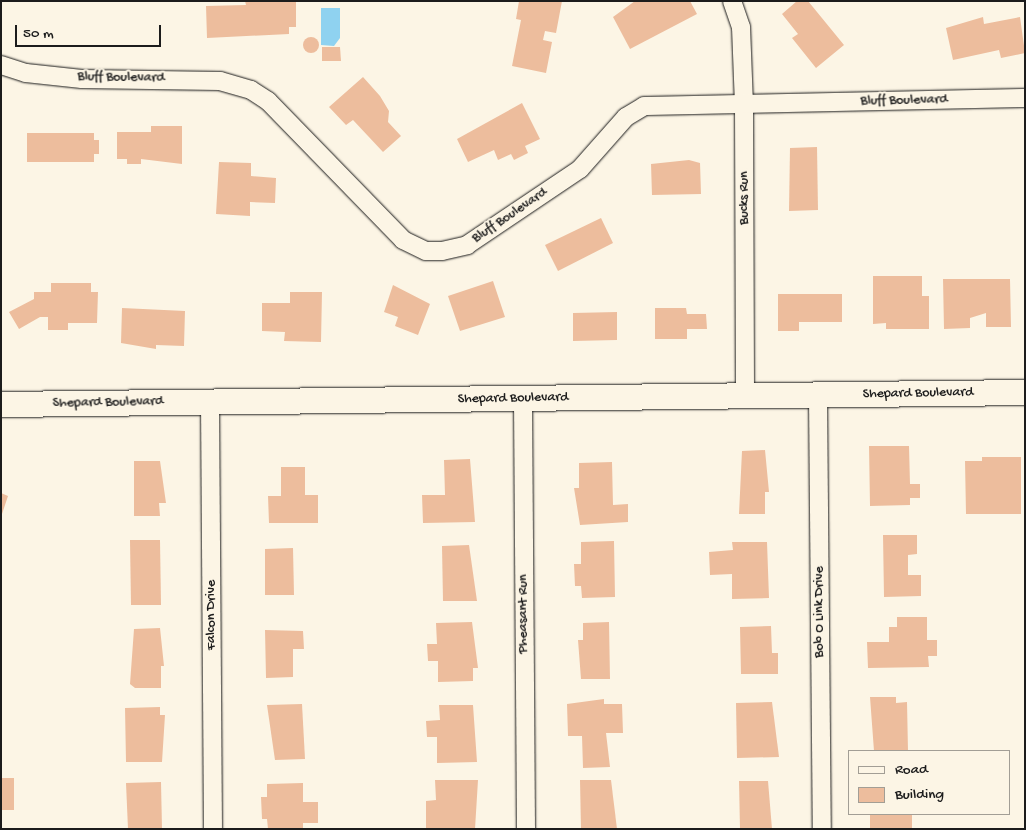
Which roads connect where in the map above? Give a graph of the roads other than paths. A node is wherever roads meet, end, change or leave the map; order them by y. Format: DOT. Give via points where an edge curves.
graph roads {
  1 [pos="732,1"];
  2 [pos="1,66"];
  3 [pos="1025,98"];
  4 [pos="744,104"];
  5 [pos="1025,392"];
  6 [pos="818,395"];
  7 [pos="745,396"];
  8 [pos="523,399"];
  9 [pos="210,401"];
  10 [pos="1,404"];
  11 [pos="213,829"];
  12 [pos="526,829"];
  13 [pos="822,829"];
  1 -- 4 [label="street, Bucks Run" via="741,27"];
  2 -- 4 [label="street, Bluff Boulevard" via="26,73 82,78 220,81 251,90 268,101 403,240 426,251 459,248 580,169 635,110 669,105"];
  3 -- 4 [label="street, Bluff Boulevard"];
  4 -- 7 [label="street, Bucks Run"];
  5 -- 6 [label="street, Shepard Boulevard"];
  6 -- 7 [label="street, Shepard Boulevard"];
  6 -- 13 [label="street, Bob O Link Drive"];
  7 -- 8 [label="street, Shepard Boulevard"];
  8 -- 9 [label="street, Shepard Boulevard"];
  8 -- 12 [label="street, Pheasant Run"];
  9 -- 10 [label="street, Shepard Boulevard"];
  9 -- 11 [label="street, Falcon Drive"];
}
